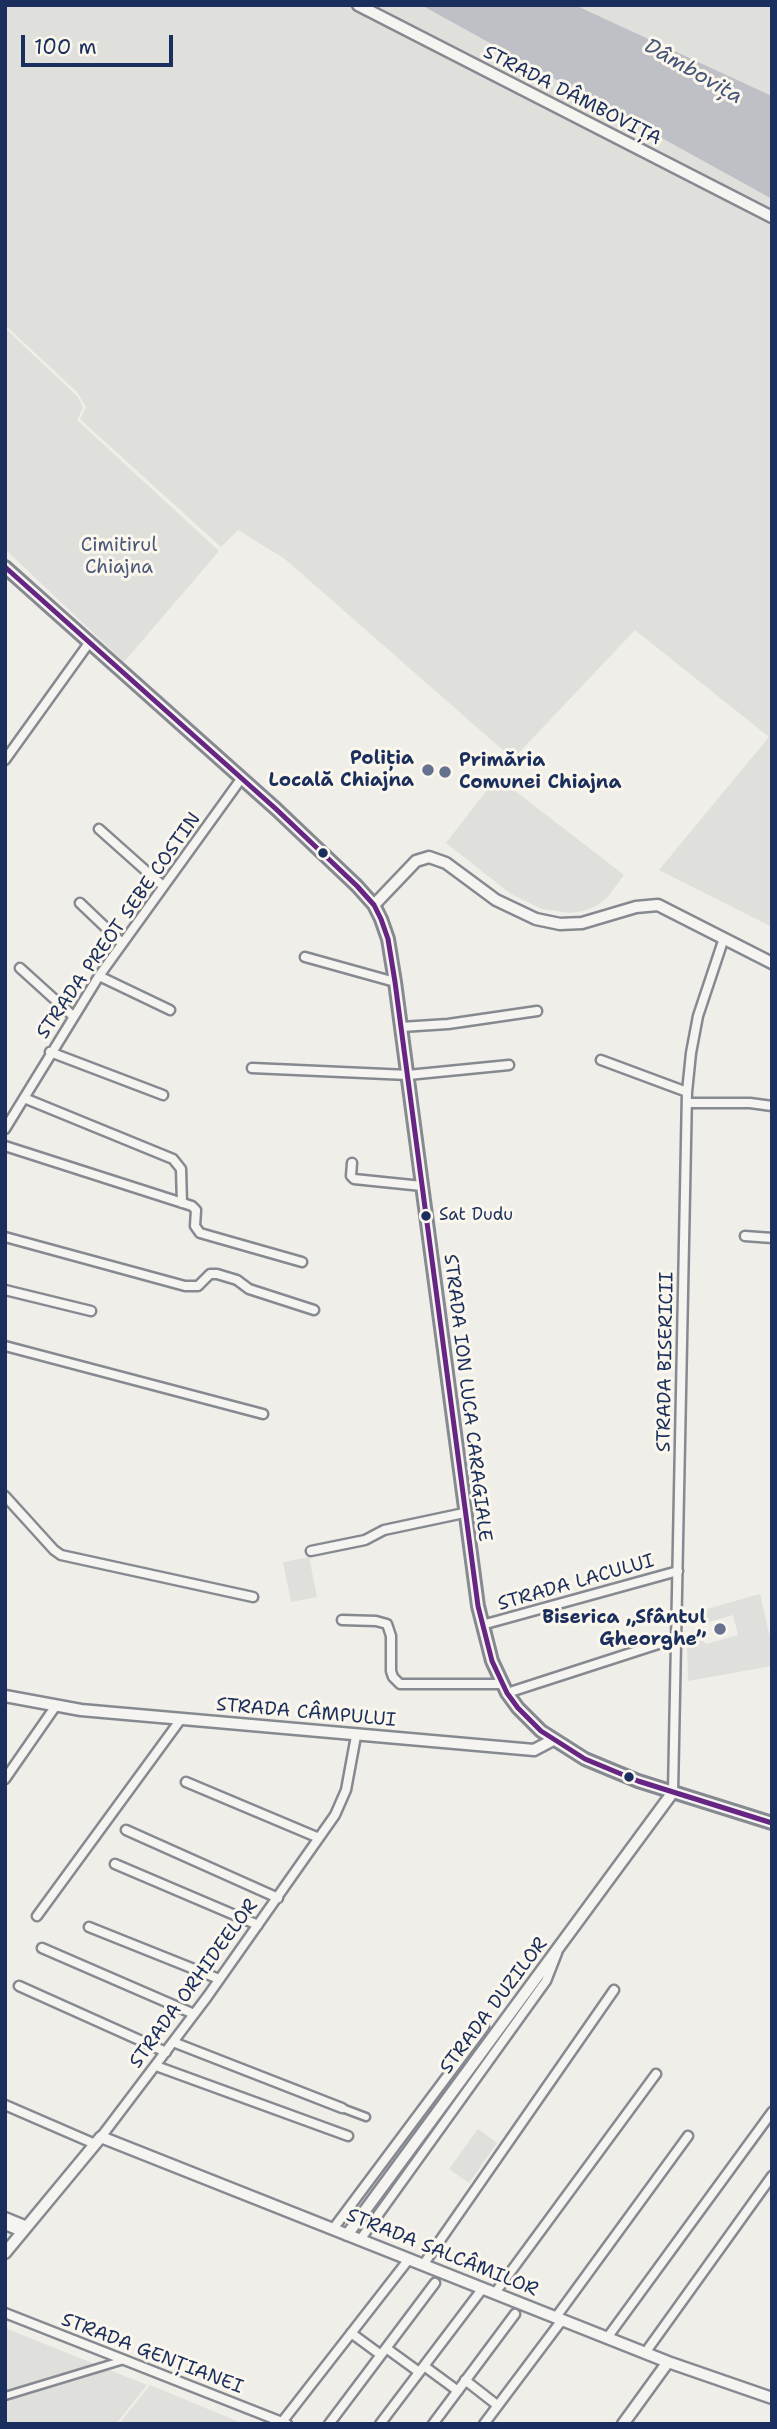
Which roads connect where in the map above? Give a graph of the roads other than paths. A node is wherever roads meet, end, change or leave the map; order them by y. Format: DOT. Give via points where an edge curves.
graph roads {
  1 [pos="358,5"];
  2 [pos="772,217"];
  3 [pos="5,567"];
  4 [pos="89,643"];
  5 [pos="5,760"];
  6 [pos="241,779"];
  7 [pos="99,829"];
  8 [pos="163,886"];
  9 [pos="80,903"];
  10 [pos="374,905"];
  11 [pos="724,938"];
  12 [pos="122,943"];
  13 [pos="305,957"];
  14 [pos="772,963"];
  15 [pos="20,968"];
  16 [pos="99,976"];
  17 [pos="395,982"];
  18 [pos="170,1010"];
  19 [pos="537,1011"];
  20 [pos="73,1016"];
  21 [pos="401,1027"];
  22 [pos="50,1052"];
  23 [pos="601,1060"];
  24 [pos="509,1065"];
  25 [pos="252,1068"];
  26 [pos="408,1074"];
  27 [pos="687,1092"];
  28 [pos="163,1095"];
  29 [pos="24,1098"];
  30 [pos="687,1103"];
  31 [pos="772,1106"];
  32 [pos="5,1129"];
  33 [pos="5,1146"];
  34 [pos="352,1163"];
  35 [pos="422,1186"];
  36 [pos="182,1203"];
  37 [pos="745,1236"];
  38 [pos="5,1237"];
  39 [pos="772,1238"];
  40 [pos="302,1262"];
  41 [pos="5,1290"];
  42 [pos="314,1310"];
  43 [pos="91,1311"];
  44 [pos="5,1346"];
  45 [pos="264,1414"];
  46 [pos="5,1496"];
  47 [pos="464,1513"];
  48 [pos="311,1551"];
  49 [pos="678,1571"];
  50 [pos="253,1597"];
  51 [pos="342,1620"];
  52 [pos="482,1625"];
  53 [pos="677,1638"];
  54 [pos="505,1689"];
  55 [pos="5,1696"];
  56 [pos="55,1707"];
  57 [pos="181,1720"];
  58 [pos="356,1736"];
  59 [pos="553,1740"];
  60 [pos="5,1779"];
  61 [pos="186,1782"];
  62 [pos="671,1795"];
  63 [pos="772,1823"];
  64 [pos="126,1830"];
  65 [pos="319,1838"];
  66 [pos="115,1864"];
  67 [pos="278,1898"];
  68 [pos="37,1916"];
  69 [pos="258,1925"];
  70 [pos="89,1927"];
  71 [pos="42,1948"];
  72 [pos="558,1950"];
  73 [pos="219,1979"];
  74 [pos="19,1986"];
  75 [pos="614,1990"];
  76 [pos="194,2014"];
  77 [pos="484,2027"];
  78 [pos="173,2042"];
  79 [pos="166,2052"];
  80 [pos="156,2066"];
  81 [pos="656,2074"];
  82 [pos="5,2105"];
  83 [pos="342,2108"];
  84 [pos="772,2112"];
  85 [pos="366,2117"];
  86 [pos="348,2136"];
  87 [pos="688,2136"];
  88 [pos="98,2141"];
  89 [pos="772,2176"];
  90 [pos="5,2217"];
  91 [pos="5,2225"];
  92 [pos="24,2229"];
  93 [pos="333,2229"];
  94 [pos="347,2235"];
  95 [pos="360,2240"];
  96 [pos="5,2253"];
  97 [pos="409,2259"];
  98 [pos="423,2264"];
  99 [pos="435,2283"];
  100 [pos="483,2288"];
  101 [pos="495,2293"];
  102 [pos="5,2313"];
  103 [pos="515,2314"];
  104 [pos="559,2319"];
  105 [pos="351,2333"];
  106 [pos="607,2338"];
  107 [pos="383,2351"];
  108 [pos="645,2353"];
  109 [pos="125,2360"];
  110 [pos="668,2362"];
  111 [pos="421,2369"];
  112 [pos="465,2381"];
  113 [pos="458,2390"];
  114 [pos="5,2396"];
  115 [pos="772,2398"];
  116 [pos="497,2405"];
  117 [pos="284,2423"];
  118 [pos="329,2424"];
  119 [pos="380,2424"];
  120 [pos="433,2424"];
  121 [pos="484,2424"];
  122 [pos="623,2424"];
  1 -- 2 [label="street, STRADA DÂMBOVIȚA"];
  3 -- 4 [label="main road, STRADA ION LUCA CARAGIALE"];
  4 -- 5 [label="street"];
  4 -- 6 [label="main road, STRADA ION LUCA CARAGIALE"];
  6 -- 8 [label="street, STRADA PREOT SEBE COSTIN"];
  6 -- 10 [label="main road, STRADA ION LUCA CARAGIALE"];
  7 -- 8 [label="street"];
  8 -- 12 [label="street, STRADA PREOT SEBE COSTIN"];
  9 -- 12 [label="street"];
  10 -- 11 [label="street" via="416,861 429,857 446,863 496,900 536,919 582,923 636,906 659,905"];
  10 -- 17 [label="main road, STRADA ION LUCA CARAGIALE" via="388,939"];
  11 -- 14 [label="street"];
  11 -- 27 [label="street, STRADA BISERICII" via="698,1016"];
  12 -- 16 [label="street, STRADA PREOT SEBE COSTIN"];
  13 -- 17 [label="street"];
  15 -- 20 [label="street"];
  16 -- 18 [label="street"];
  16 -- 20 [label="street, STRADA PREOT SEBE COSTIN"];
  17 -- 21 [label="main road, STRADA ION LUCA CARAGIALE"];
  19 -- 21 [label="street"];
  20 -- 22 [label="street, STRADA PREOT SEBE COSTIN"];
  21 -- 26 [label="main road, STRADA ION LUCA CARAGIALE"];
  22 -- 28 [label="street"];
  22 -- 29 [label="street, STRADA PREOT SEBE COSTIN"];
  23 -- 27 [label="street"];
  24 -- 26 [label="street"];
  25 -- 26 [label="street"];
  26 -- 35 [label="main road, STRADA ION LUCA CARAGIALE"];
  27 -- 30 [label="street, STRADA BISERICII"];
  29 -- 32 [label="street, STRADA PREOT SEBE COSTIN"];
  29 -- 36 [label="street" via="173,1159 181,1169"];
  30 -- 31 [label="street"];
  30 -- 49 [label="street, STRADA BISERICII"];
  33 -- 36 [label="street"];
  34 -- 35 [label="street" via="354,1179"];
  35 -- 47 [label="main road, STRADA ION LUCA CARAGIALE"];
  36 -- 40 [label="street" via="196,1210 195,1226 200,1233"];
  37 -- 39 [label="street"];
  38 -- 42 [label="street" via="191,1287 217,1274"];
  41 -- 43 [label="street"];
  44 -- 45 [label="street"];
  46 -- 50 [label="street" via="61,1555"];
  47 -- 48 [label="street"];
  47 -- 52 [label="main road, STRADA ION LUCA CARAGIALE"];
  49 -- 52 [label="street, STRADA LACULUI"];
  49 -- 53 [label="street, STRADA BISERICII"];
  51 -- 54 [label="street" via="387,1624 391,1671 400,1684"];
  52 -- 54 [label="main road, STRADA ION LUCA CARAGIALE"];
  53 -- 54 [label="street"];
  53 -- 62 [label="street, STRADA BISERICII"];
  54 -- 59 [label="main road, STRADA ION LUCA CARAGIALE" via="530,1721"];
  55 -- 56 [label="street, STRADA CÂMPULUI"];
  56 -- 57 [label="street, STRADA CÂMPULUI"];
  56 -- 60 [label="street"];
  57 -- 58 [label="street, STRADA CÂMPULUI"];
  57 -- 68 [label="street"];
  58 -- 59 [label="street, STRADA CÂMPULUI" via="534,1750"];
  58 -- 65 [label="street, STRADA ORHIDEELOR" via="344,1797"];
  59 -- 62 [label="main road, STRADA ION LUCA CARAGIALE"];
  61 -- 65 [label="street"];
  62 -- 63 [label="main road, STRADA ION LUCA CARAGIALE"];
  62 -- 72 [label="street, STRADA DUZILOR"];
  64 -- 67 [label="street"];
  65 -- 67 [label="street, STRADA ORHIDEELOR"];
  66 -- 69 [label="street"];
  67 -- 69 [label="street, STRADA ORHIDEELOR"];
  69 -- 73 [label="street, STRADA ORHIDEELOR"];
  70 -- 73 [label="street"];
  71 -- 76 [label="street"];
  72 -- 94 [label="street, STRADA DUZILOR"];
  72 -- 95 [label="street" via="546,1980"];
  73 -- 76 [label="street, STRADA ORHIDEELOR"];
  74 -- 79 [label="street"];
  75 -- 98 [label="street"];
  76 -- 78 [label="street, STRADA ORHIDEELOR"];
  77 -- 93 [label="street"];
  78 -- 79 [label="street, STRADA ORHIDEELOR"];
  78 -- 83 [label="street"];
  79 -- 80 [label="street, STRADA ORHIDEELOR"];
  80 -- 86 [label="street"];
  80 -- 88 [label="street, STRADA ORHIDEELOR"];
  81 -- 101 [label="street"];
  82 -- 88 [label="street"];
  83 -- 85 [label="street"];
  84 -- 106 [label="street"];
  87 -- 104 [label="street"];
  88 -- 92 [label="street, STRADA ORHIDEELOR"];
  88 -- 93 [label="street, STRADA SALCÂMILOR"];
  89 -- 108 [label="street"];
  90 -- 92 [label="street"];
  91 -- 92 [label="street"];
  92 -- 96 [label="street, STRADA ORHIDEELOR"];
  93 -- 94 [label="street, STRADA SALCÂMILOR"];
  94 -- 95 [label="street, STRADA SALCÂMILOR"];
  95 -- 97 [label="street, STRADA SALCÂMILOR"];
  97 -- 98 [label="street, STRADA SALCÂMILOR"];
  97 -- 105 [label="street"];
  98 -- 100 [label="street, STRADA SALCÂMILOR"];
  99 -- 107 [label="street"];
  100 -- 101 [label="street, STRADA SALCÂMILOR"];
  100 -- 111 [label="street"];
  101 -- 104 [label="street, STRADA SALCÂMILOR"];
  102 -- 109 [label="street, STRADA GENȚIANEI"];
  103 -- 112 [label="street"];
  104 -- 106 [label="street, STRADA SALCÂMILOR"];
  104 -- 116 [label="street"];
  105 -- 107 [label="street"];
  105 -- 117 [label="street"];
  106 -- 108 [label="street, STRADA SALCÂMILOR"];
  107 -- 111 [label="street"];
  107 -- 118 [label="street"];
  108 -- 110 [label="street, STRADA SALCÂMILOR"];
  109 -- 114 [label="street"];
  109 -- 117 [label="street, STRADA GENȚIANEI"];
  110 -- 115 [label="street, STRADA SALCÂMILOR"];
  110 -- 122 [label="street"];
  111 -- 113 [label="street"];
  111 -- 119 [label="street"];
  112 -- 113 [label="street"];
  112 -- 116 [label="street"];
  113 -- 120 [label="street"];
  116 -- 121 [label="street"];
}
